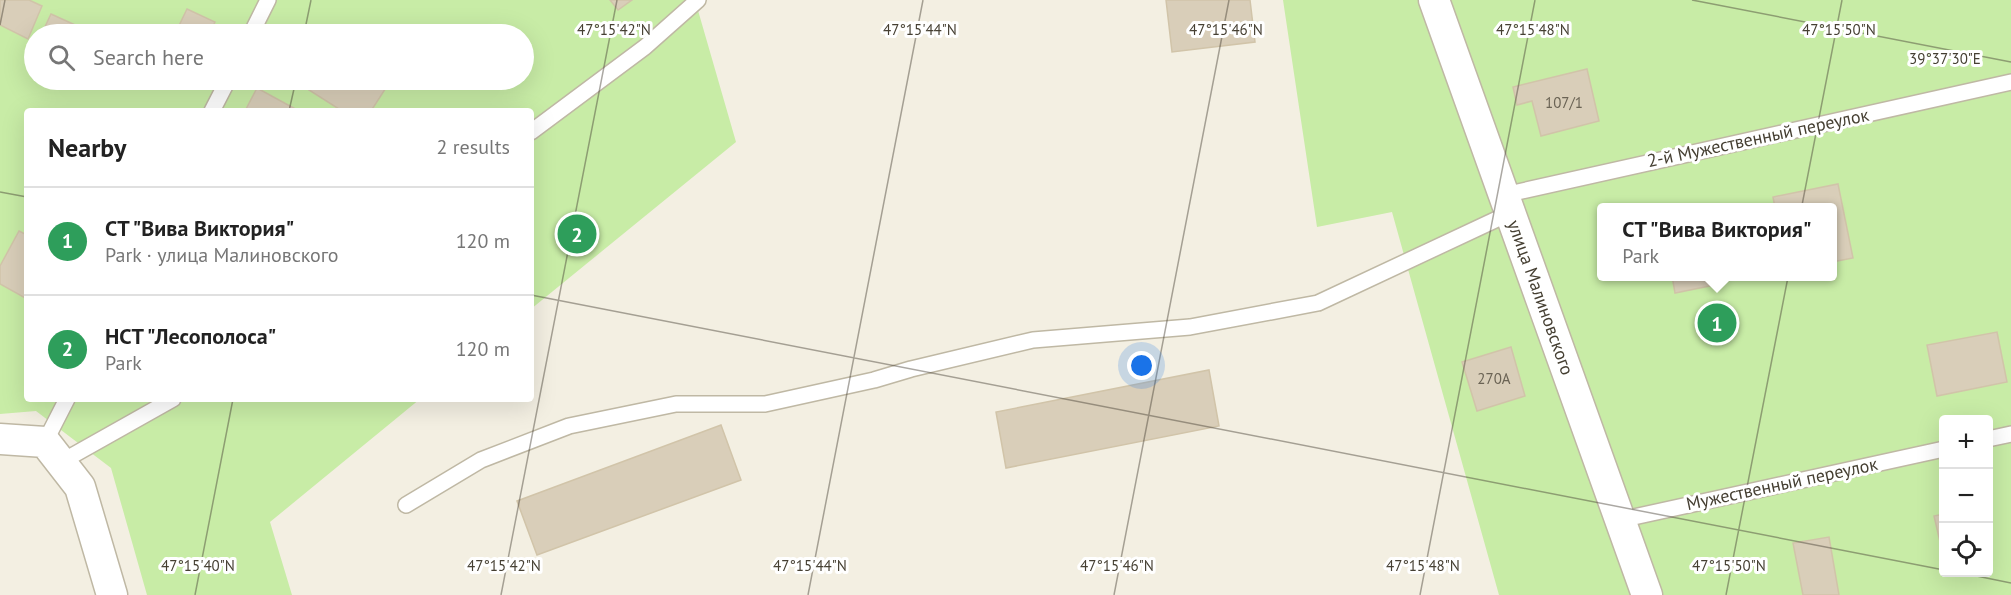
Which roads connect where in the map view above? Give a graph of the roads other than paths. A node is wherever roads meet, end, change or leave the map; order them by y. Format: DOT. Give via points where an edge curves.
graph roads {
  1 [pos="268,0"];
  2 [pos="698,0"];
  3 [pos="1434,0"];
  4 [pos="256,24"];
  5 [pos="2011,82"];
  6 [pos="223,90"];
  7 [pos="214,108"];
  8 [pos="534,130"];
  9 [pos="1507,204"];
  10 [pos="66,402"];
  11 [pos="166,402"];
  12 [pos="2011,434"];
  13 [pos="1993,438"];
  14 [pos="0,439"];
  15 [pos="1939,450"];
  16 [pos="53,452"];
  17 [pos="406,505"];
  18 [pos="1620,520"];
  19 [pos="112,595"];
  20 [pos="1647,595"];
  1 -- 4 [label="lane"];
  2 -- 8 [label="lane" via="645,47"];
  3 -- 9 [label="street, улица Малиновского"];
  5 -- 9 [label="lane, 2-й Мужественный переулок"];
  6 -- 7 [label="lane"];
  9 -- 17 [label="lane, 2-й Мужественный переулок" via="1318,303 1190,327 1033,340 765,404 676,404 569,426 481,460"];
  9 -- 18 [label="street, улица Малиновского"];
  10 -- 16 [label="lane"];
  11 -- 16 [label="lane"];
  12 -- 13 [label="lane"];
  14 -- 16 [label="street"];
  15 -- 18 [label="lane, Мужественный переулок"];
  16 -- 19 [label="street" via="80,487"];
  18 -- 20 [label="street, улица Малиновского"];
}
